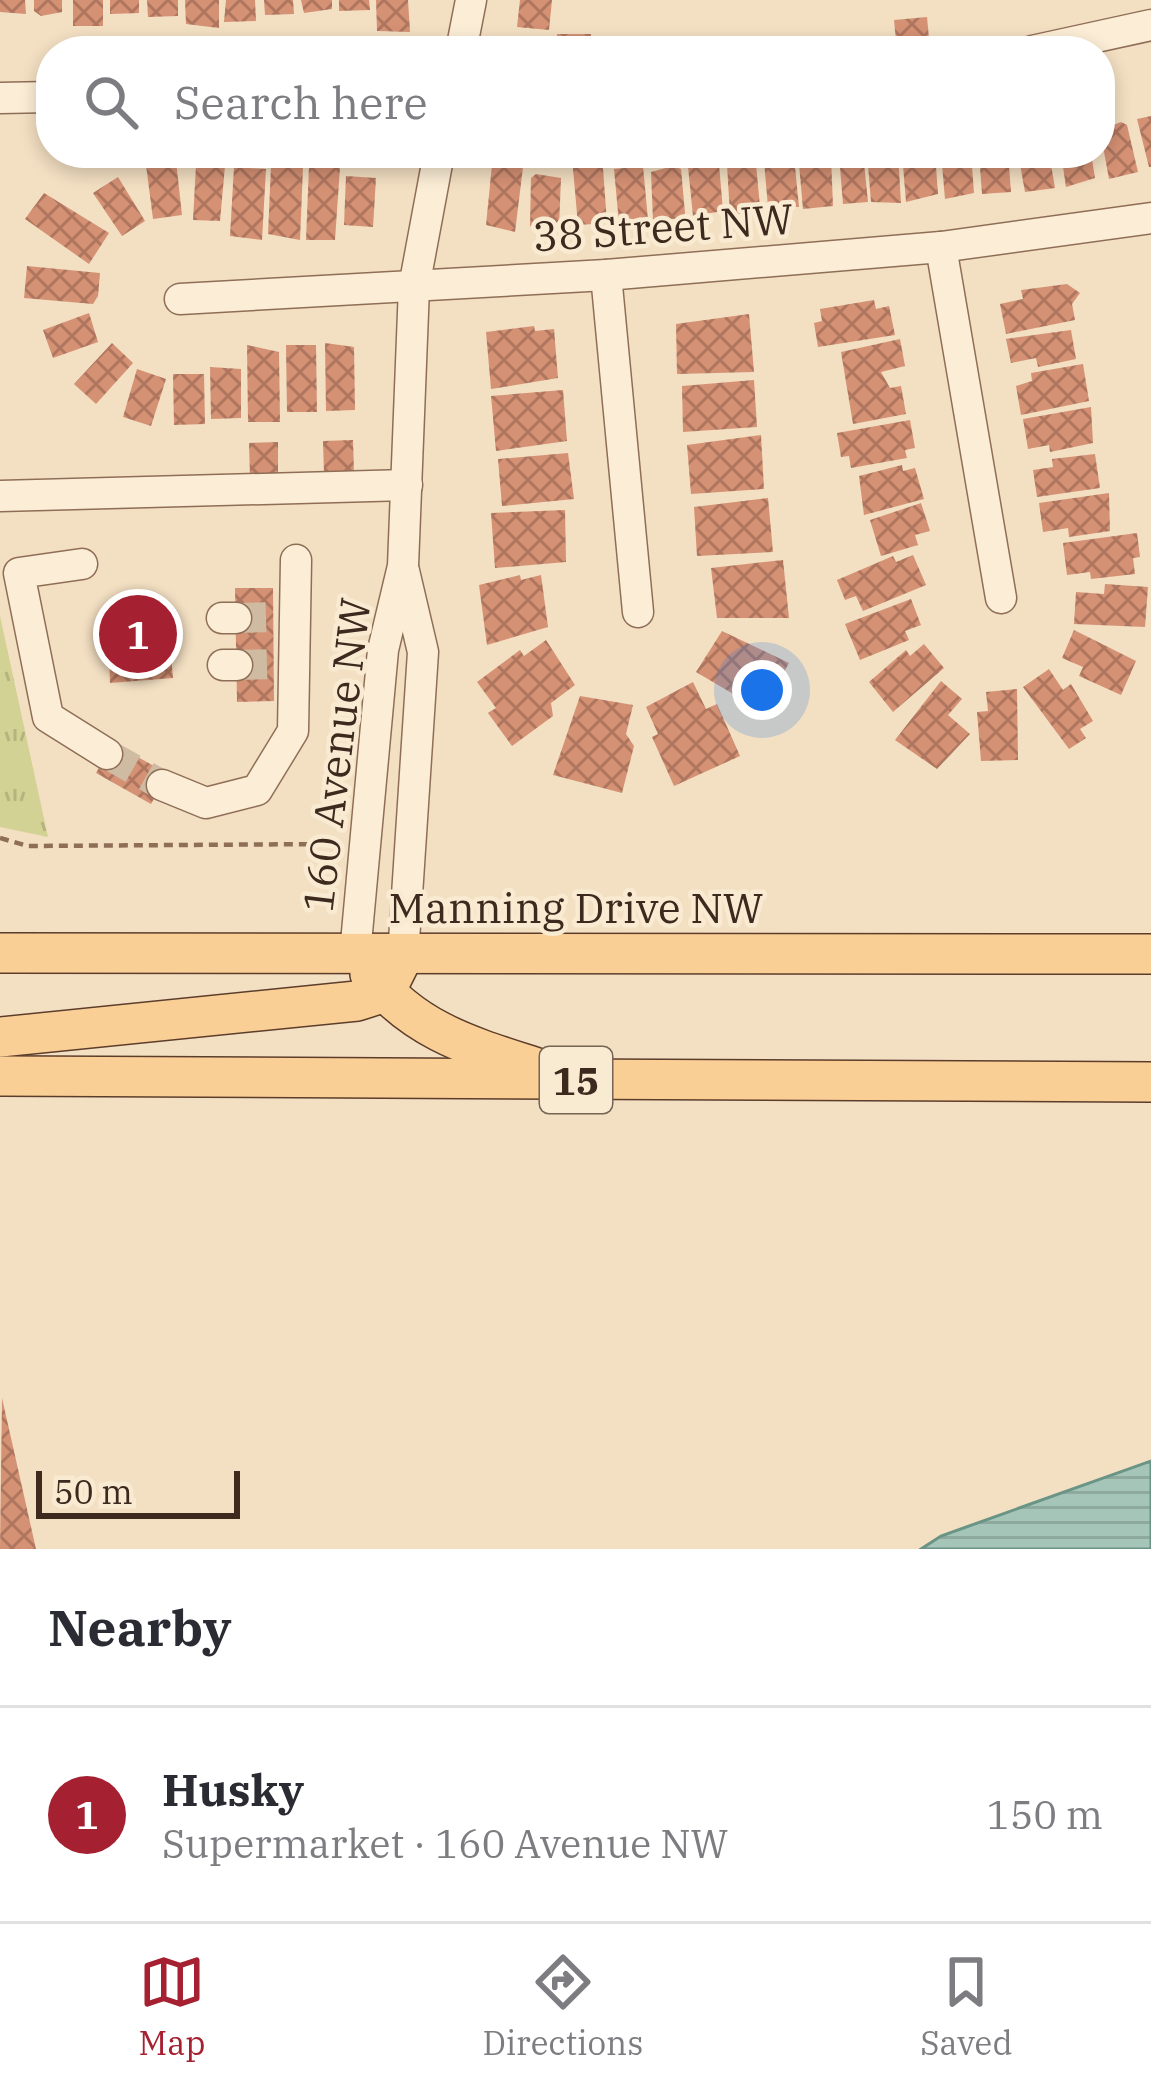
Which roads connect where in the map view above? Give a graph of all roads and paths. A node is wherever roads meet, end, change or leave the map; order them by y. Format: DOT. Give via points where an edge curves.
graph roads {
  1 [pos="471,0"];
  2 [pos="1151,25"];
  3 [pos="464,36"];
  4 [pos="1100,36"];
  5 [pos="36,97"];
  6 [pos="0,98"];
  7 [pos="437,168"];
  8 [pos="1151,218"];
  9 [pos="941,248"];
  10 [pos="606,275"];
  11 [pos="414,287"];
  12 [pos="180,299"];
  13 [pos="407,485"];
  14 [pos="0,496"];
  15 [pos="296,560"];
  16 [pos="82,564"];
  17 [pos="403,566"];
  18 [pos="1000,598"];
  19 [pos="638,612"];
  20 [pos="93,737"];
  21 [pos="161,785"];
  22 [pos="0,838"];
  23 [pos="331,844"];
  24 [pos="0,952"];
  25 [pos="355,954"];
  26 [pos="1151,954"];
  27 [pos="403,956"];
  28 [pos="385,992"];
  29 [pos="0,1037"];
  30 [pos="0,1076"];
  31 [pos="574,1080"];
  32 [pos="1151,1082"];
  1 -- 3 [label="street"];
  2 -- 4 [label="street"];
  5 -- 6 [label="street"];
  7 -- 11 [label="street, 160 Avenue NW"];
  8 -- 9 [label="street, 38 Street NW"];
  9 -- 10 [label="street, 38 Street NW"];
  9 -- 18 [label="street"];
  10 -- 11 [label="street, 38 Street NW"];
  10 -- 19 [label="street"];
  11 -- 12 [label="street, 38 Street NW"];
  11 -- 13 [label="street, 160 Avenue NW"];
  13 -- 14 [label="street"];
  13 -- 17 [label="street, 160 Avenue NW"];
  15 -- 21 [label="street" via="284,617 293,731 257,790 206,803"];
  16 -- 20 [label="street" via="19,573 48,717"];
  17 -- 25 [label="street, 160 Avenue NW" via="383,650"];
  17 -- 27 [label="street, 160 Avenue NW" via="422,652"];
  22 -- 23 [label="path" via="28,847"];
  24 -- 25 [label="main road, Manning Drive NW"];
  25 -- 27 [label="main road, Manning Drive NW"];
  25 -- 28 [label="main road"];
  26 -- 27 [label="main road, Manning Drive NW"];
  27 -- 28 [label="main road"];
  28 -- 29 [label="main road"];
  28 -- 31 [label="main road" via="448,1040"];
  30 -- 31 [label="main road, 15"];
  31 -- 32 [label="main road, 15"];
}
